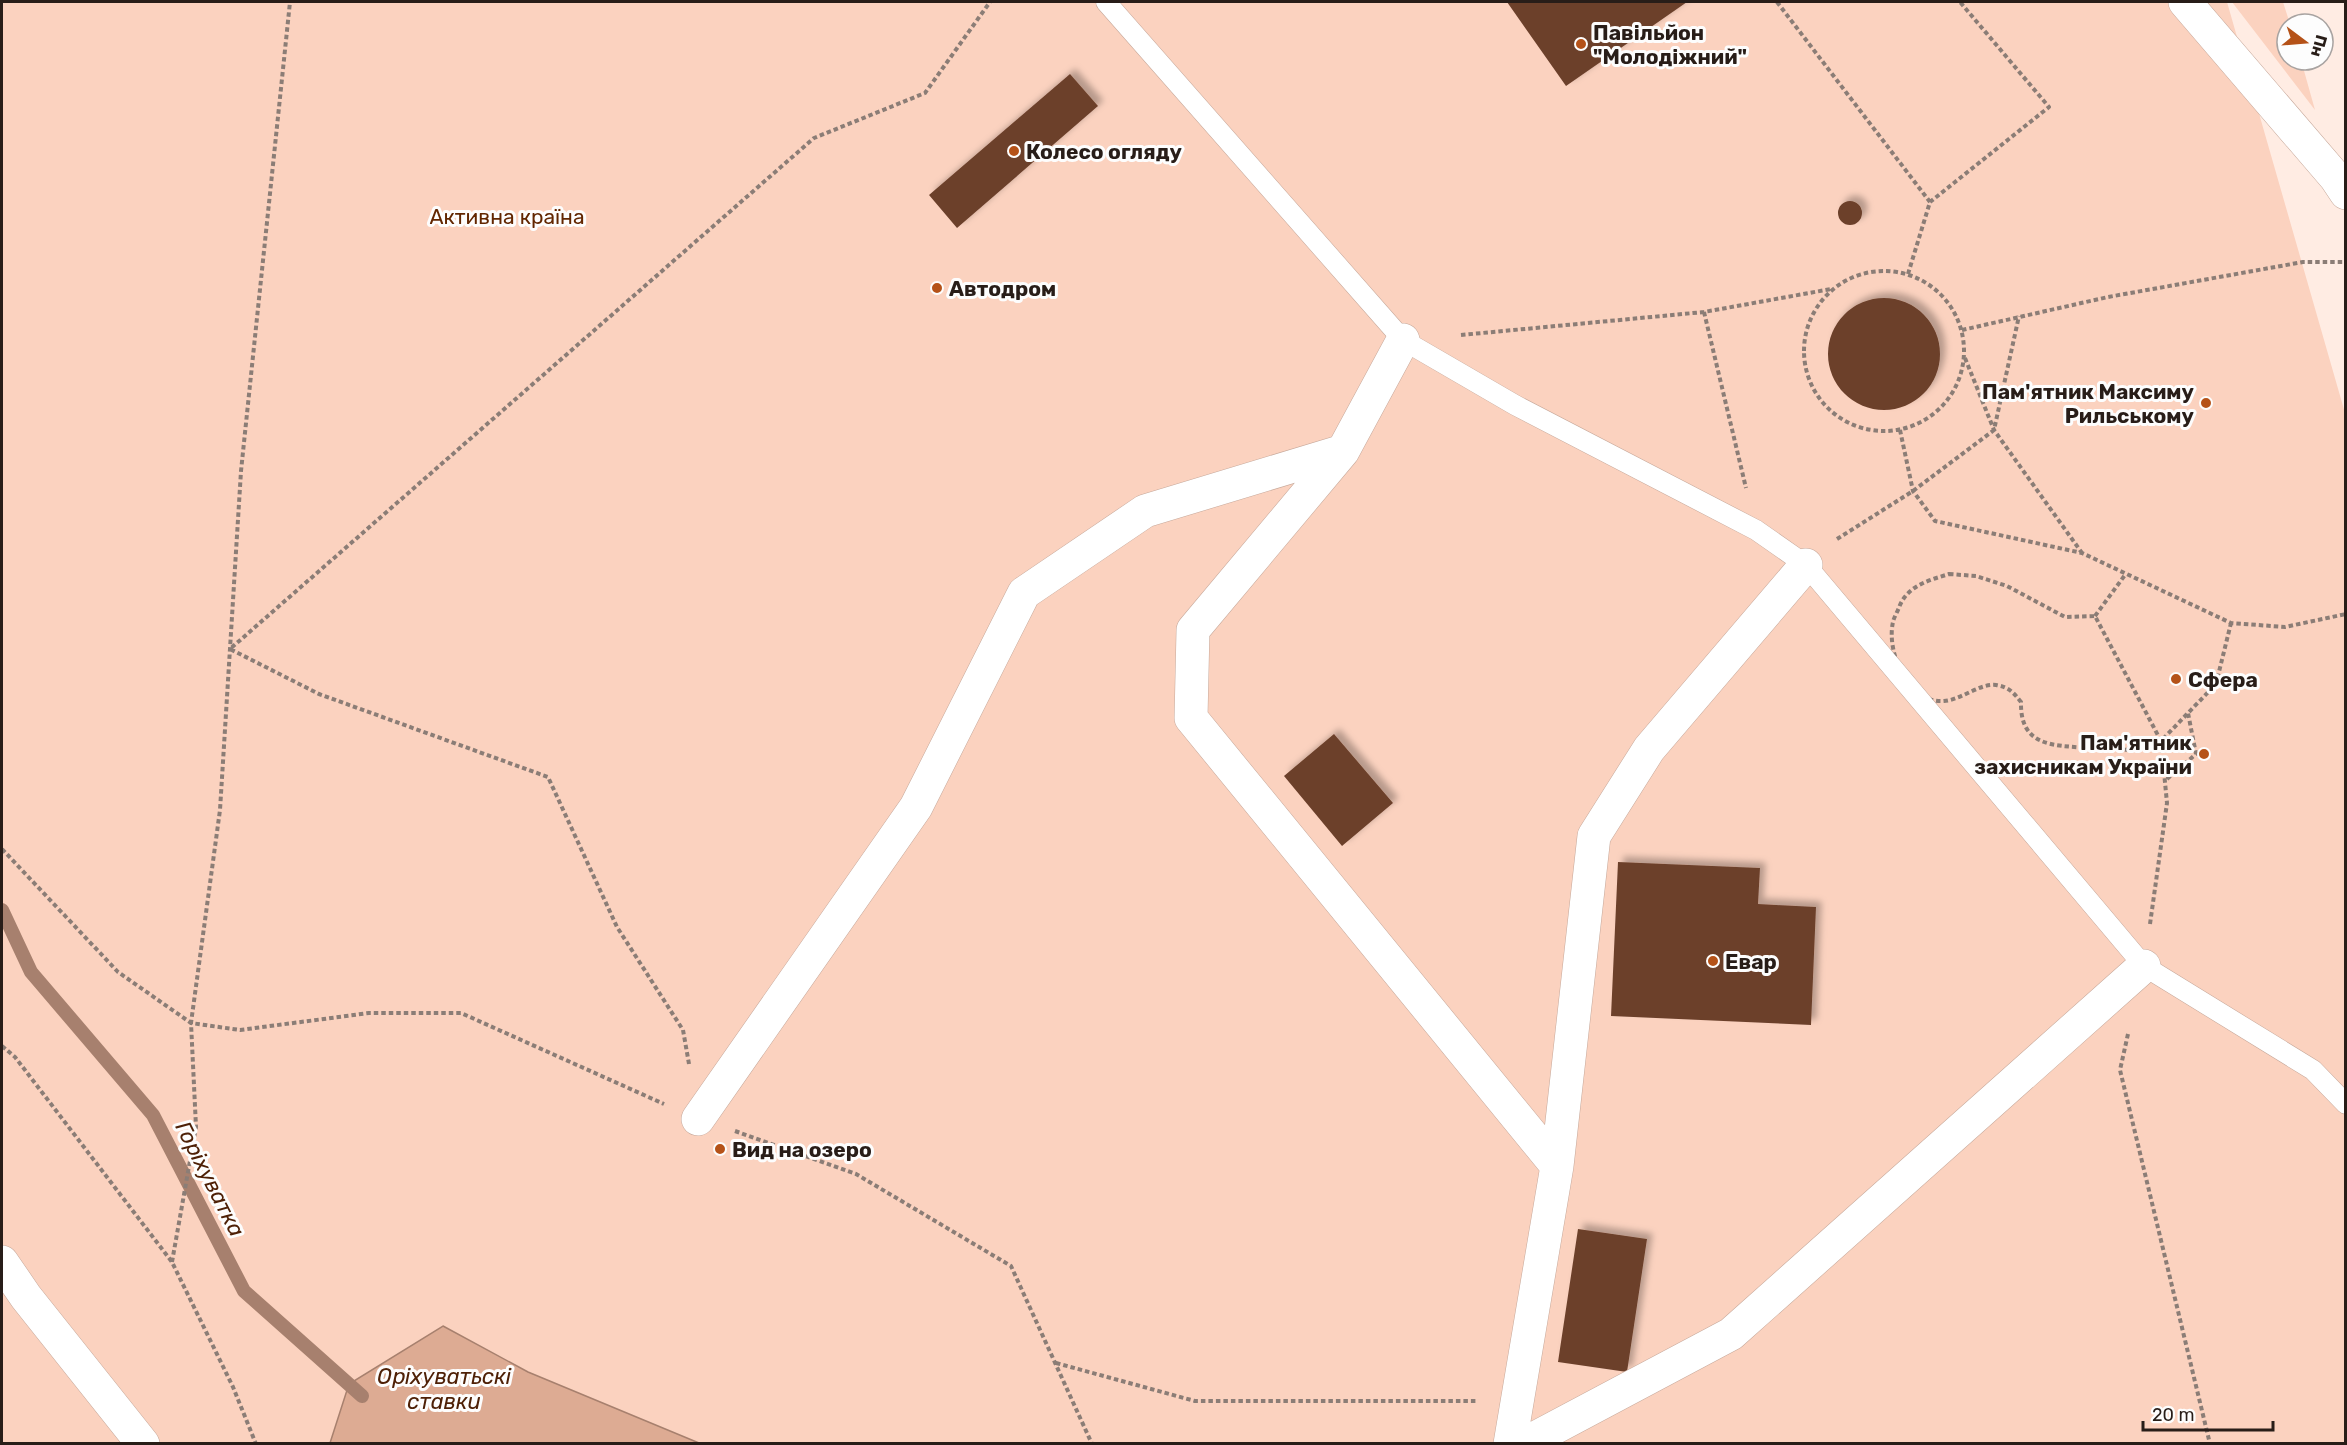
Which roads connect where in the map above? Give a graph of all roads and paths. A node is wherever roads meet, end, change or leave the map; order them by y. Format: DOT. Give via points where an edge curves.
graph roads {
  1 [pos="290,2"];
  2 [pos="990,2"];
  3 [pos="1106,2"];
  4 [pos="1777,2"];
  5 [pos="1960,2"];
  6 [pos="2185,2"];
  7 [pos="2346,193"];
  8 [pos="1930,202"];
  9 [pos="2346,262"];
  10 [pos="1908,274"];
  11 [pos="1832,289"];
  12 [pos="1704,312"];
  13 [pos="2019,316"];
  14 [pos="1962,330"];
  15 [pos="1403,340"];
  16 [pos="1965,357"];
  17 [pos="1900,430"];
  18 [pos="1994,430"];
  19 [pos="1343,451"];
  20 [pos="1912,491"];
  21 [pos="1756,530"];
  22 [pos="2082,553"];
  23 [pos="1806,565"];
  24 [pos="2125,575"];
  25 [pos="2346,614"];
  26 [pos="2095,616"];
  27 [pos="2231,623"];
  28 [pos="230,649"];
  29 [pos="2188,712"];
  30 [pos="2161,741"];
  31 [pos="2167,779"];
  32 [pos="2,849"];
  33 [pos="2144,966"];
  34 [pos="191,1023"];
  35 [pos="2130,1024"];
  36 [pos="2,1046"];
  37 [pos="2346,1104"];
  38 [pos="698,1119"];
  39 [pos="1557,1166"];
  40 [pos="2,1262"];
  41 [pos="172,1262"];
  42 [pos="1056,1363"];
  43 [pos="1517,1400"];
  44 [pos="142,1443"];
  45 [pos="256,1443"];
  46 [pos="1092,1443"];
  47 [pos="1510,1443"];
  48 [pos="1524,1443"];
  49 [pos="2210,1443"];
  1 -- 28 [label="path" via="241,471"];
  2 -- 28 [label="path" via="925,93 814,138"];
  3 -- 15 [label="lane"];
  4 -- 8 [label="path"];
  5 -- 8 [label="path" via="2049,107"];
  6 -- 7 [label="street"];
  8 -- 10 [label="path"];
  9 -- 13 [label="path" via="2303,262"];
  10 -- 11 [label="path" via="1882,270 1856,275"];
  10 -- 14 [label="path" via="1933,286 1951,306"];
  11 -- 12 [label="path"];
  11 -- 17 [label="path" via="1815,310 1805,334 1804,361 1812,387 1827,408 1848,424 1874,431"];
  12 -- 15 [label="path"];
  12 -- 21 [label="path"];
  13 -- 14 [label="path"];
  13 -- 18 [label="path"];
  14 -- 16 [label="path"];
  15 -- 19 [label="street"];
  15 -- 21 [label="lane" via="1515,405"];
  16 -- 17 [label="path" via="1959,382 1945,405 1925,422"];
  16 -- 18 [label="path"];
  17 -- 20 [label="path"];
  18 -- 20 [label="path"];
  18 -- 22 [label="path"];
  19 -- 38 [label="street" via="1145,512 1024,593 916,807"];
  19 -- 39 [label="street" via="1193,630 1191,718"];
  20 -- 22 [label="path" via="1935,521"];
  20 -- 23 [label="path" via="1831,543"];
  21 -- 23 [label="lane"];
  22 -- 24 [label="path"];
  23 -- 33 [label="lane"];
  23 -- 39 [label="street" via="1648,749 1594,836"];
  24 -- 26 [label="path"];
  24 -- 27 [label="path"];
  25 -- 27 [label="path" via="2284,627"];
  26 -- 30 [label="path"];
  26 -- 30 [label="path" via="2065,617 2007,586 1976,576 1948,574 1920,583 1902,600 1893,623 1893,645 1899,670 1924,698 1941,702 1959,699 1993,684 2010,689 2021,702 2021,717 2028,732 2043,743 2121,751 2143,749"];
  27 -- 29 [label="path" via="2216,684"];
  28 -- 34 [label="path" via="220,810"];
  28 -- 38 [label="path" via="319,694 548,777 617,927 683,1030"];
  29 -- 30 [label="path"];
  29 -- 31 [label="path" via="2196,754"];
  30 -- 31 [label="path"];
  31 -- 33 [label="path"];
  32 -- 34 [label="path" via="118,972"];
  33 -- 37 [label="lane" via="2313,1070"];
  33 -- 48 [label="street" via="1731,1334"];
  34 -- 38 [label="path" via="240,1030 369,1013 461,1013"];
  34 -- 41 [label="path" via="196,1127"];
  35 -- 49 [label="path" via="2120,1070"];
  36 -- 41 [label="path"];
  38 -- 42 [label="path" via="856,1174 1011,1266"];
  39 -- 43 [label="street"];
  40 -- 44 [label="street"];
  41 -- 45 [label="path"];
  42 -- 43 [label="path" via="1195,1401"];
  42 -- 46 [label="path"];
  43 -- 47 [label="street"];
}
